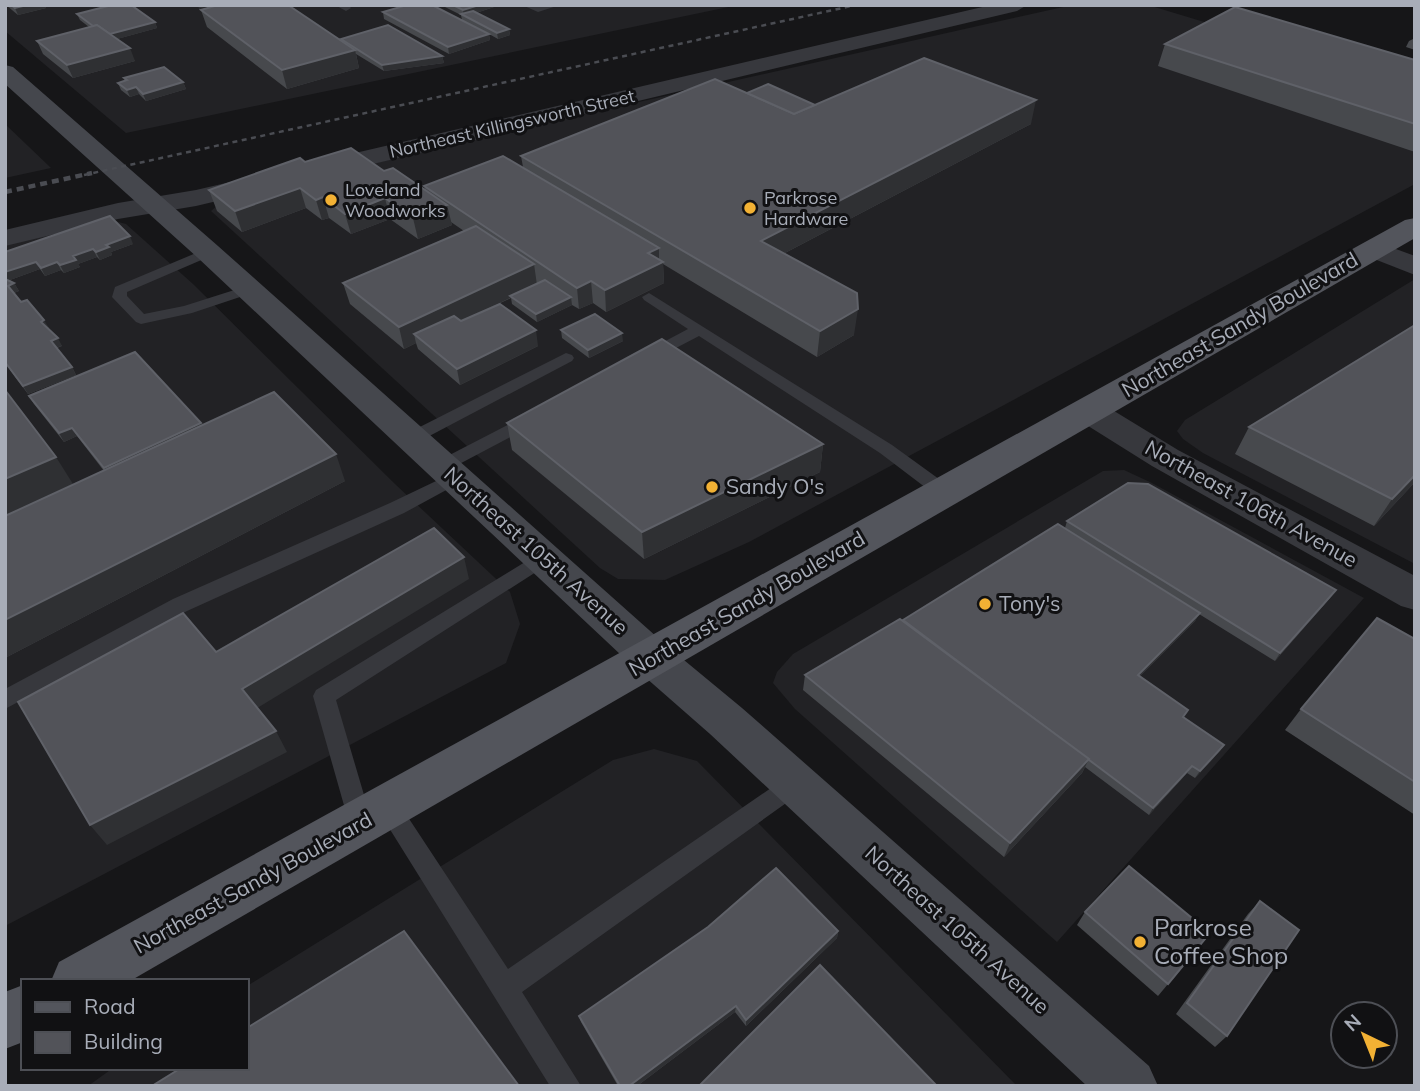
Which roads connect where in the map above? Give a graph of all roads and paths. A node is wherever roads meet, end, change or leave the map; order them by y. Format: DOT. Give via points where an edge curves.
graph roads {
  1 [pos="527,5"];
  2 [pos="555,5"];
  3 [pos="1017,5"];
  4 [pos="5,72"];
  5 [pos="156,205"];
  6 [pos="1415,226"];
  7 [pos="5,238"];
  8 [pos="1374,249"];
  9 [pos="208,252"];
  10 [pos="1415,265"];
  11 [pos="247,290"];
  12 [pos="649,297"];
  13 [pos="700,329"];
  14 [pos="566,358"];
  15 [pos="626,368"];
  16 [pos="1089,411"];
  17 [pos="540,414"];
  18 [pos="412,438"];
  19 [pos="449,472"];
  20 [pos="944,492"];
  21 [pos="543,558"];
  22 [pos="1415,595"];
  23 [pos="652,658"];
  24 [pos="5,700"];
  25 [pos="795,783"];
  26 [pos="374,815"];
  27 [pos="82,979"];
  28 [pos="504,988"];
  29 [pos="21,1013"];
  30 [pos="5,1022"];
  31 [pos="567,1086"];
  32 [pos="1129,1086"];
  1 -- 2 [label="lane" via="538,9"];
  3 -- 5 [label="street, Northeast Killingsworth Street"];
  4 -- 5 [label="street, Northeast 105th Avenue"];
  5 -- 7 [label="street, Northeast Killingsworth Street"];
  5 -- 9 [label="street, Northeast 105th Avenue"];
  6 -- 8 [label="main road, Northeast Sandy Boulevard"];
  8 -- 10 [label="street"];
  8 -- 16 [label="main road, Northeast Sandy Boulevard"];
  9 -- 11 [label="street, Northeast 105th Avenue"];
  9 -- 11 [label="lane" via="134,282 120,290 119,297 141,319"];
  11 -- 18 [label="street, Northeast 105th Avenue"];
  12 -- 13 [label="lane"];
  13 -- 15 [label="lane"];
  13 -- 20 [label="lane" via="886,449"];
  14 -- 18 [label="lane"];
  16 -- 20 [label="main road, Northeast Sandy Boulevard"];
  16 -- 22 [label="street, Northeast 106th Avenue" via="1165,458"];
  17 -- 19 [label="lane"];
  18 -- 19 [label="street, Northeast 105th Avenue"];
  19 -- 21 [label="street, Northeast 105th Avenue"];
  19 -- 24 [label="lane" via="397,508 180,604"];
  20 -- 23 [label="main road, Northeast Sandy Boulevard"];
  21 -- 23 [label="street, Northeast 105th Avenue"];
  21 -- 26 [label="lane" via="324,696"];
  23 -- 25 [label="street, Northeast 105th Avenue"];
  23 -- 26 [label="main road, Northeast Sandy Boulevard"];
  25 -- 28 [label="lane"];
  25 -- 32 [label="street, Northeast 105th Avenue"];
  26 -- 27 [label="main road, Northeast Sandy Boulevard"];
  26 -- 28 [label="lane"];
  28 -- 31 [label="lane"];
  29 -- 30 [label="main road"];
}
